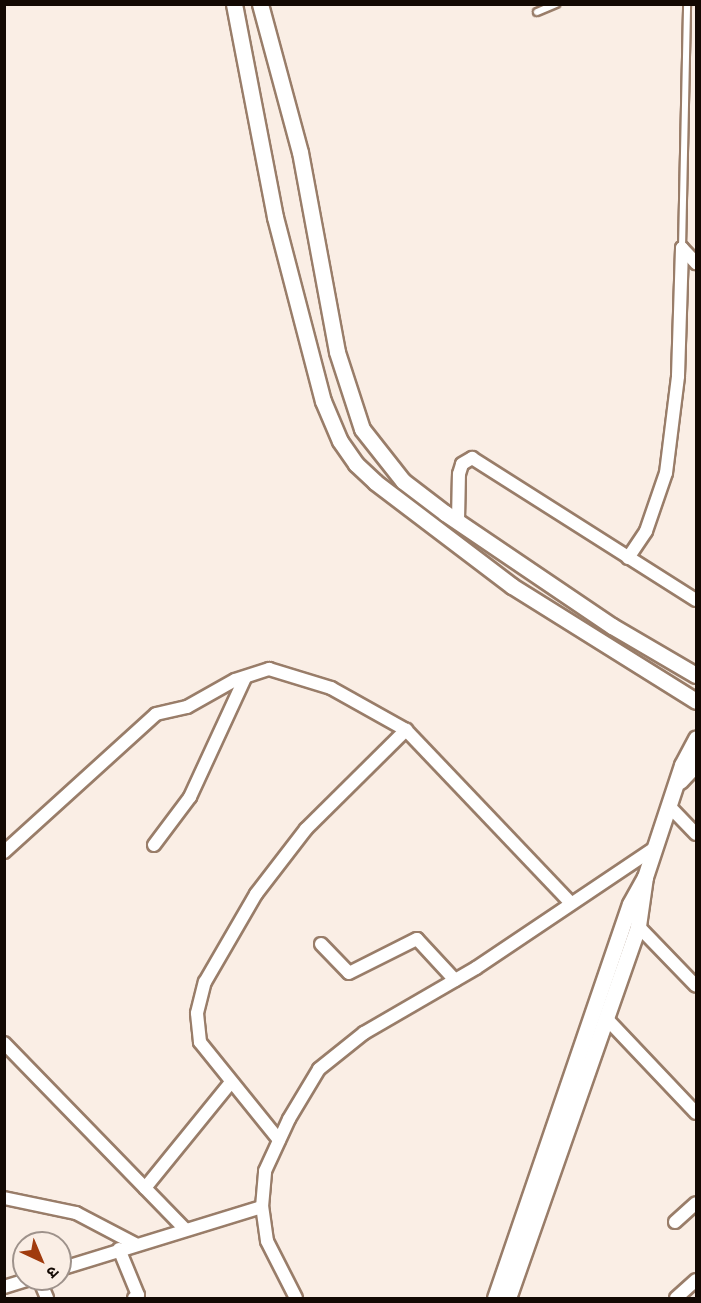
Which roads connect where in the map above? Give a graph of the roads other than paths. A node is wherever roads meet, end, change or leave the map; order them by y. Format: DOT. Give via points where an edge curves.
graph roads {
  1 [pos="234,4"];
  2 [pos="260,4"];
  3 [pos="556,4"];
  4 [pos="687,4"];
  5 [pos="537,12"];
  6 [pos="691,254"];
  7 [pos="458,520"];
  8 [pos="628,558"];
  9 [pos="696,600"];
  10 [pos="696,675"];
  11 [pos="245,678"];
  12 [pos="696,701"];
  13 [pos="406,730"];
  14 [pos="696,739"];
  15 [pos="696,764"];
  16 [pos="680,782"];
  17 [pos="669,806"];
  18 [pos="696,834"];
  19 [pos="154,845"];
  20 [pos="654,849"];
  21 [pos="4,852"];
  22 [pos="645,877"];
  23 [pos="572,903"];
  24 [pos="638,926"];
  25 [pos="321,944"];
  26 [pos="455,980"];
  27 [pos="696,986"];
  28 [pos="606,1018"];
  29 [pos="4,1043"];
  30 [pos="231,1082"];
  31 [pos="696,1113"];
  32 [pos="279,1140"];
  33 [pos="145,1188"];
  34 [pos="4,1198"];
  35 [pos="696,1203"];
  36 [pos="262,1207"];
  37 [pos="675,1222"];
  38 [pos="185,1230"];
  39 [pos="135,1244"];
  40 [pos="119,1249"];
  41 [pos="72,1265"];
  42 [pos="696,1280"];
  43 [pos="134,1299"];
  44 [pos="296,1299"];
  45 [pos="495,1299"];
  46 [pos="508,1299"];
  47 [pos="676,1299"];
  1 -- 12 [label="street" via="275,217 323,401 340,441 375,482 512,586"];
  2 -- 7 [label="street" via="300,152 320,275 362,429 403,481"];
  3 -- 5 [label="lane"];
  4 -- 6 [label="lane"];
  6 -- 8 [label="street" via="666,473 646,531"];
  7 -- 8 [label="street" via="459,474 462,464 472,458"];
  7 -- 10 [label="street" via="612,626"];
  8 -- 9 [label="street"];
  11 -- 13 [label="street" via="269,669 287,671 331,688"];
  11 -- 19 [label="street" via="190,797"];
  11 -- 21 [label="street" via="194,704 161,712 146,721"];
  13 -- 23 [label="street"];
  13 -- 30 [label="street" via="306,829 256,894 205,982 196,1013 200,1042"];
  14 -- 16 [label="street" via="682,765"];
  15 -- 16 [label="street"];
  16 -- 17 [label="street"];
  17 -- 18 [label="street"];
  17 -- 20 [label="street"];
  20 -- 22 [label="street"];
  20 -- 23 [label="street"];
  22 -- 24 [label="street"];
  22 -- 45 [label="street" via="630,904"];
  23 -- 26 [label="street"];
  24 -- 27 [label="street"];
  24 -- 28 [label="street"];
  25 -- 26 [label="street" via="349,973 417,939"];
  26 -- 32 [label="street" via="364,1033 319,1069"];
  28 -- 31 [label="street"];
  28 -- 46 [label="street"];
  29 -- 33 [label="street"];
  30 -- 32 [label="street"];
  30 -- 33 [label="street"];
  32 -- 36 [label="street" via="265,1171"];
  33 -- 38 [label="street"];
  34 -- 39 [label="street" via="76,1213"];
  35 -- 37 [label="street"];
  36 -- 38 [label="street"];
  36 -- 44 [label="street" via="267,1241"];
  38 -- 39 [label="street"];
  39 -- 40 [label="street"];
  40 -- 41 [label="street"];
  40 -- 43 [label="street" via="138,1295"];
  42 -- 47 [label="street"];
}
